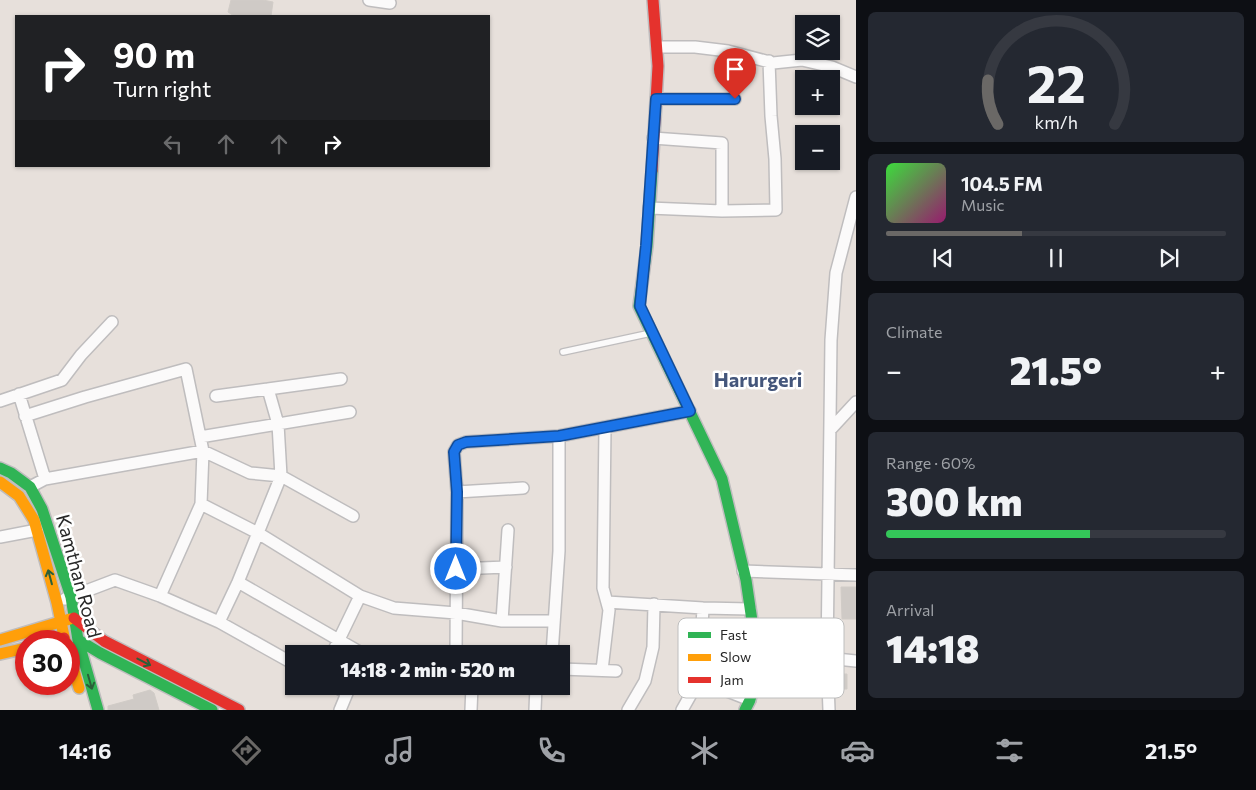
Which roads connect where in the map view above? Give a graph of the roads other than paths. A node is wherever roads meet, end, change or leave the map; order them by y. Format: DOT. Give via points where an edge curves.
graph roads {
  1 [pos="369,0"];
  2 [pos="653,0"];
  3 [pos="390,3"];
  4 [pos="657,47"];
  5 [pos="769,61"];
  6 [pos="856,76"];
  7 [pos="656,99"];
  8 [pos="735,99"];
  9 [pos="653,138"];
  10 [pos="856,197"];
  11 [pos="649,208"];
  12 [pos="722,211"];
  13 [pos="112,322"];
  14 [pos="653,333"];
  15 [pos="563,352"];
  16 [pos="341,379"];
  17 [pos="268,389"];
  18 [pos="19,394"];
  19 [pos="216,396"];
  20 [pos="0,402"];
  21 [pos="856,402"];
  22 [pos="690,411"];
  23 [pos="350,412"];
  24 [pos="25,416"];
  25 [pos="278,424"];
  26 [pos="605,428"];
  27 [pos="830,430"];
  28 [pos="559,436"];
  29 [pos="200,437"];
  30 [pos="203,451"];
  31 [pos="0,468"];
  32 [pos="281,476"];
  33 [pos="45,479"];
  34 [pos="0,482"];
  35 [pos="30,487"];
  36 [pos="523,488"];
  37 [pos="457,492"];
  38 [pos="40,504"];
  39 [pos="200,504"];
  40 [pos="28,510"];
  41 [pos="352,516"];
  42 [pos="37,530"];
  43 [pos="508,530"];
  44 [pos="258,533"];
  45 [pos="0,538"];
  46 [pos="506,568"];
  47 [pos="456,569"];
  48 [pos="743,571"];
  49 [pos="830,575"];
  50 [pos="856,575"];
  51 [pos="238,582"];
  52 [pos="160,596"];
  53 [pos="360,596"];
  54 [pos="71,597"];
  55 [pos="607,602"];
  56 [pos="57,603"];
  57 [pos="654,604"];
  58 [pos="703,608"];
  59 [pos="750,609"];
  60 [pos="456,613"];
  61 [pos="74,618"];
  62 [pos="702,618"];
  63 [pos="751,618"];
  64 [pos="828,618"];
  65 [pos="502,621"];
  66 [pos="554,621"];
  67 [pos="61,622"];
  68 [pos="219,622"];
  69 [pos="63,630"];
  70 [pos="76,630"];
  71 [pos="0,640"];
  72 [pos="338,640"];
  73 [pos="80,641"];
  74 [pos="336,645"];
  75 [pos="347,645"];
  76 [pos="456,645"];
  77 [pos="553,645"];
  78 [pos="80,647"];
  79 [pos="15,651"];
  80 [pos="0,654"];
  81 [pos="285,659"];
  82 [pos="570,669"];
  83 [pos="602,670"];
  84 [pos="616,671"];
  85 [pos="80,690"];
  86 [pos="346,695"];
  87 [pos="472,695"];
  88 [pos="536,695"];
  89 [pos="689,698"];
  90 [pos="734,698"];
  91 [pos="83,700"];
  92 [pos="748,705"];
  93 [pos="98,710"];
  94 [pos="212,710"];
  95 [pos="239,710"];
  96 [pos="340,710"];
  97 [pos="471,710"];
  98 [pos="535,710"];
  99 [pos="628,710"];
  100 [pos="682,710"];
  1 -- 3 [label="street"];
  2 -- 4 [label="main road"];
  4 -- 5 [label="street" via="728,51"];
  4 -- 7 [label="main road"];
  5 -- 6 [label="street" via="802,60"];
  5 -- 12 [label="street" via="776,210"];
  7 -- 8 [label="street"];
  7 -- 9 [label="main road"];
  9 -- 11 [label="main road"];
  9 -- 12 [label="street" via="722,142"];
  10 -- 27 [label="street" via="836,273"];
  11 -- 12 [label="street"];
  11 -- 14 [label="main road" via="640,306"];
  13 -- 18 [label="street" via="80,354 62,380"];
  14 -- 15 [label="lane"];
  14 -- 22 [label="main road"];
  16 -- 17 [label="street"];
  17 -- 19 [label="street"];
  17 -- 25 [label="street"];
  18 -- 20 [label="street"];
  18 -- 24 [label="street"];
  21 -- 27 [label="street"];
  22 -- 26 [label="street"];
  22 -- 48 [label="main road" via="722,479"];
  23 -- 25 [label="street"];
  24 -- 29 [label="street" via="186,369"];
  24 -- 33 [label="street"];
  25 -- 29 [label="street"];
  25 -- 32 [label="street"];
  26 -- 28 [label="street"];
  26 -- 55 [label="street" via="603,588"];
  27 -- 49 [label="street"];
  28 -- 37 [label="street" via="458,445 454,452"];
  28 -- 66 [label="street" via="559,552"];
  29 -- 30 [label="street"];
  30 -- 32 [label="street" via="250,473"];
  30 -- 33 [label="street"];
  30 -- 39 [label="street"];
  31 -- 35 [label="main road, Kamthan Road"];
  32 -- 41 [label="street"];
  32 -- 44 [label="street"];
  33 -- 35 [label="street"];
  34 -- 40 [label="main road, Kamthan Road" via="19,496"];
  35 -- 38 [label="main road, Kamthan Road"];
  36 -- 37 [label="street"];
  37 -- 47 [label="street"];
  38 -- 40 [label="main road"];
  38 -- 54 [label="main road, Kamthan Road"];
  39 -- 44 [label="street"];
  39 -- 52 [label="street"];
  40 -- 42 [label="main road, Kamthan Road"];
  42 -- 45 [label="street"];
  56 -- 42 [label="main road, Kamthan Road, one-way"];
  43 -- 46 [label="street"];
  44 -- 51 [label="street"];
  44 -- 53 [label="street"];
  46 -- 47 [label="street"];
  46 -- 65 [label="street"];
  47 -- 60 [label="street"];
  48 -- 49 [label="street"];
  48 -- 59 [label="main road"];
  49 -- 50 [label="street"];
  49 -- 64 [label="street"];
  51 -- 68 [label="street"];
  51 -- 72 [label="street"];
  52 -- 54 [label="street" via="115,580"];
  52 -- 68 [label="street"];
  53 -- 60 [label="street" via="394,608"];
  53 -- 72 [label="street"];
  54 -- 56 [label="street"];
  54 -- 61 [label="main road, Kamthan Road"];
  55 -- 57 [label="street"];
  55 -- 83 [label="street" via="609,610"];
  56 -- 67 [label="main road, Kamthan Road"];
  57 -- 58 [label="street"];
  57 -- 99 [label="street" via="653,647 645,681"];
  58 -- 59 [label="street"];
  58 -- 62 [label="street"];
  59 -- 63 [label="main road"];
  60 -- 65 [label="street"];
  60 -- 76 [label="street"];
  61 -- 67 [label="main road"];
  61 -- 70 [label="main road, Kamthan Road"];
  61 -- 95 [label="main road, one-way" via="104,641"];
  65 -- 66 [label="street"];
  66 -- 77 [label="street"];
  67 -- 69 [label="main road, Kamthan Road"];
  67 -- 71 [label="main road"];
  68 -- 81 [label="street"];
  72 -- 74 [label="street"];
  72 -- 75 [label="street"];
  73 -- 94 [label="main road"];
  78 -- 93 [label="main road, Kamthan Road, one-way"];
  79 -- 80 [label="main road"];
  82 -- 83 [label="street"];
  83 -- 84 [label="street"];
  85 -- 91 [label="main road, Kamthan Road"];
  86 -- 96 [label="street"];
  87 -- 97 [label="street"];
  88 -- 98 [label="street"];
  89 -- 100 [label="street"];
  90 -- 92 [label="street"];
}
